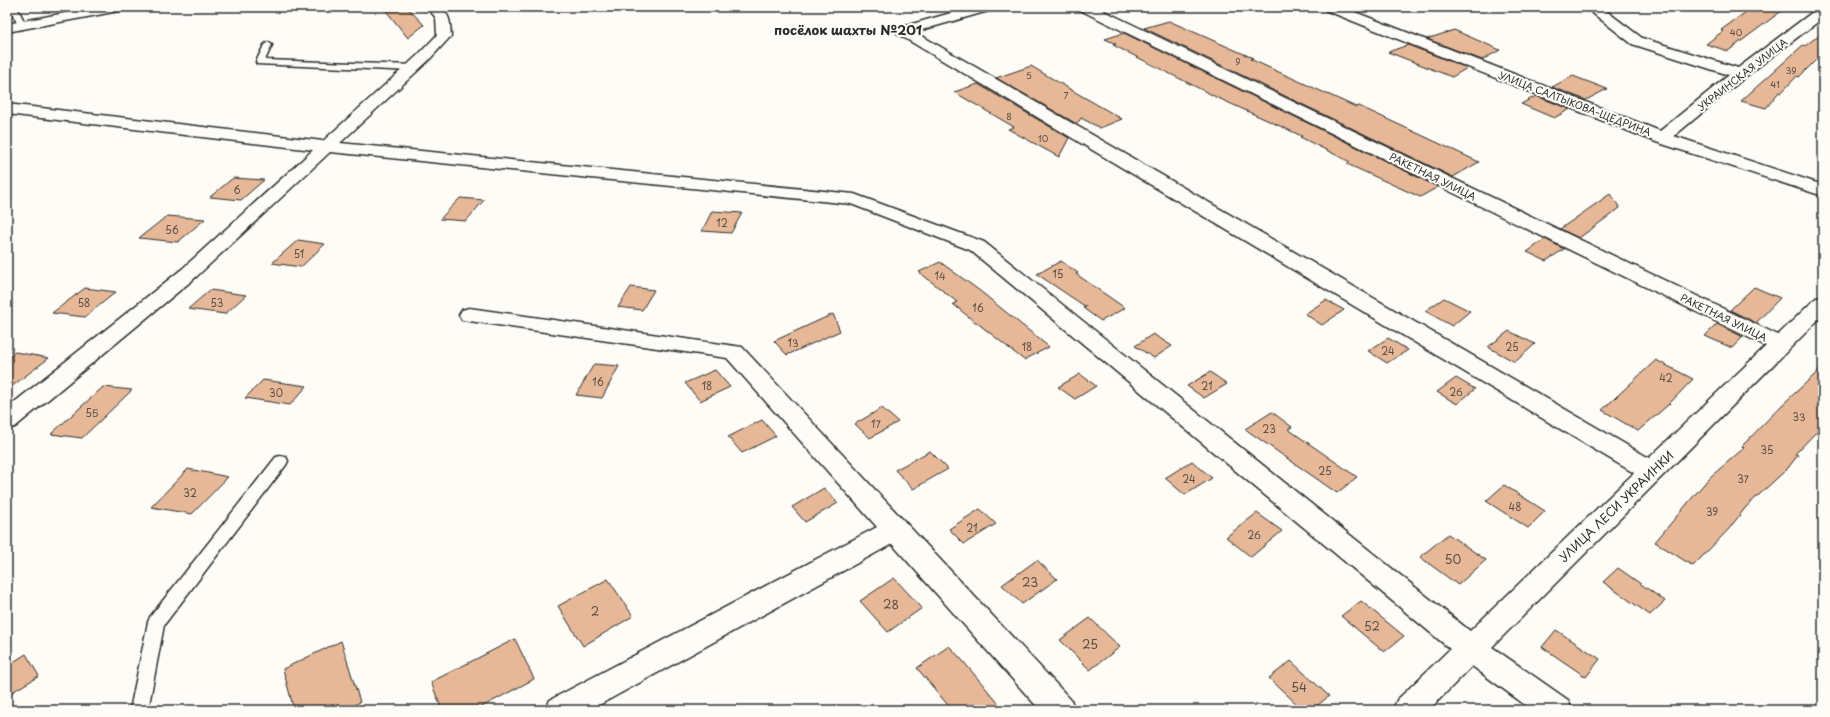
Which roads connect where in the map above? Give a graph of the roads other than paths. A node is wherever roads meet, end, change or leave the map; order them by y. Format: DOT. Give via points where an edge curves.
graph roads {
  1 [pos="13,7"];
  2 [pos="119,7"];
  3 [pos="434,7"];
  4 [pos="987,7"];
  5 [pos="1085,7"];
  6 [pos="1330,7"];
  7 [pos="1592,7"];
  8 [pos="1823,11"];
  9 [pos="22,25"];
  10 [pos="7,28"];
  11 [pos="268,45"];
  12 [pos="413,68"];
  13 [pos="1740,74"];
  14 [pos="7,108"];
  15 [pos="1662,138"];
  16 [pos="328,148"];
  17 [pos="1823,190"];
  18 [pos="1823,303"];
  19 [pos="468,315"];
  20 [pos="1781,345"];
  21 [pos="7,421"];
  22 [pos="281,461"];
  23 [pos="1651,471"];
  24 [pos="896,530"];
  25 [pos="1470,649"];
  26 [pos="139,710"];
  27 [pos="561,710"];
  28 [pos="1060,710"];
  29 [pos="1408,710"];
  30 [pos="1557,710"];
  1 -- 9 [label="lane"];
  2 -- 9 [label="street"];
  3 -- 12 [label="street" via="443,17 444,36"];
  4 -- 23 [label="street" via="903,31"];
  5 -- 20 [label="street, РАКЕТНАЯ УЛИЦА"];
  6 -- 15 [label="street, УЛИЦА САЛТЫКОВА-ЩЕДРИНА"];
  7 -- 13 [label="street" via="1637,41"];
  8 -- 13 [label="street, УКРАИНСКАЯ УЛИЦА"];
  9 -- 10 [label="street"];
  11 -- 12 [label="lane" via="260,62"];
  12 -- 16 [label="street"];
  13 -- 15 [label="street, УКРАИНСКАЯ УЛИЦА"];
  14 -- 16 [label="street"];
  15 -- 17 [label="street, УЛИЦА САЛТЫКОВА-ЩЕДРИНА"];
  16 -- 21 [label="street" via="189,273"];
  16 -- 25 [label="street" via="854,199 977,246"];
  18 -- 20 [label="street, УЛИЦА ЛЕСИ УКРАИНКИ"];
  19 -- 24 [label="street" via="734,352"];
  20 -- 23 [label="street, УЛИЦА ЛЕСИ УКРАИНКИ"];
  22 -- 26 [label="lane" via="156,622"];
  23 -- 25 [label="street, УЛИЦА ЛЕСИ УКРАИНКИ"];
  24 -- 27 [label="street"];
  24 -- 28 [label="street"];
  25 -- 29 [label="street, УЛИЦА ЛЕСИ УКРАИНКИ"];
  25 -- 30 [label="street"];
}
